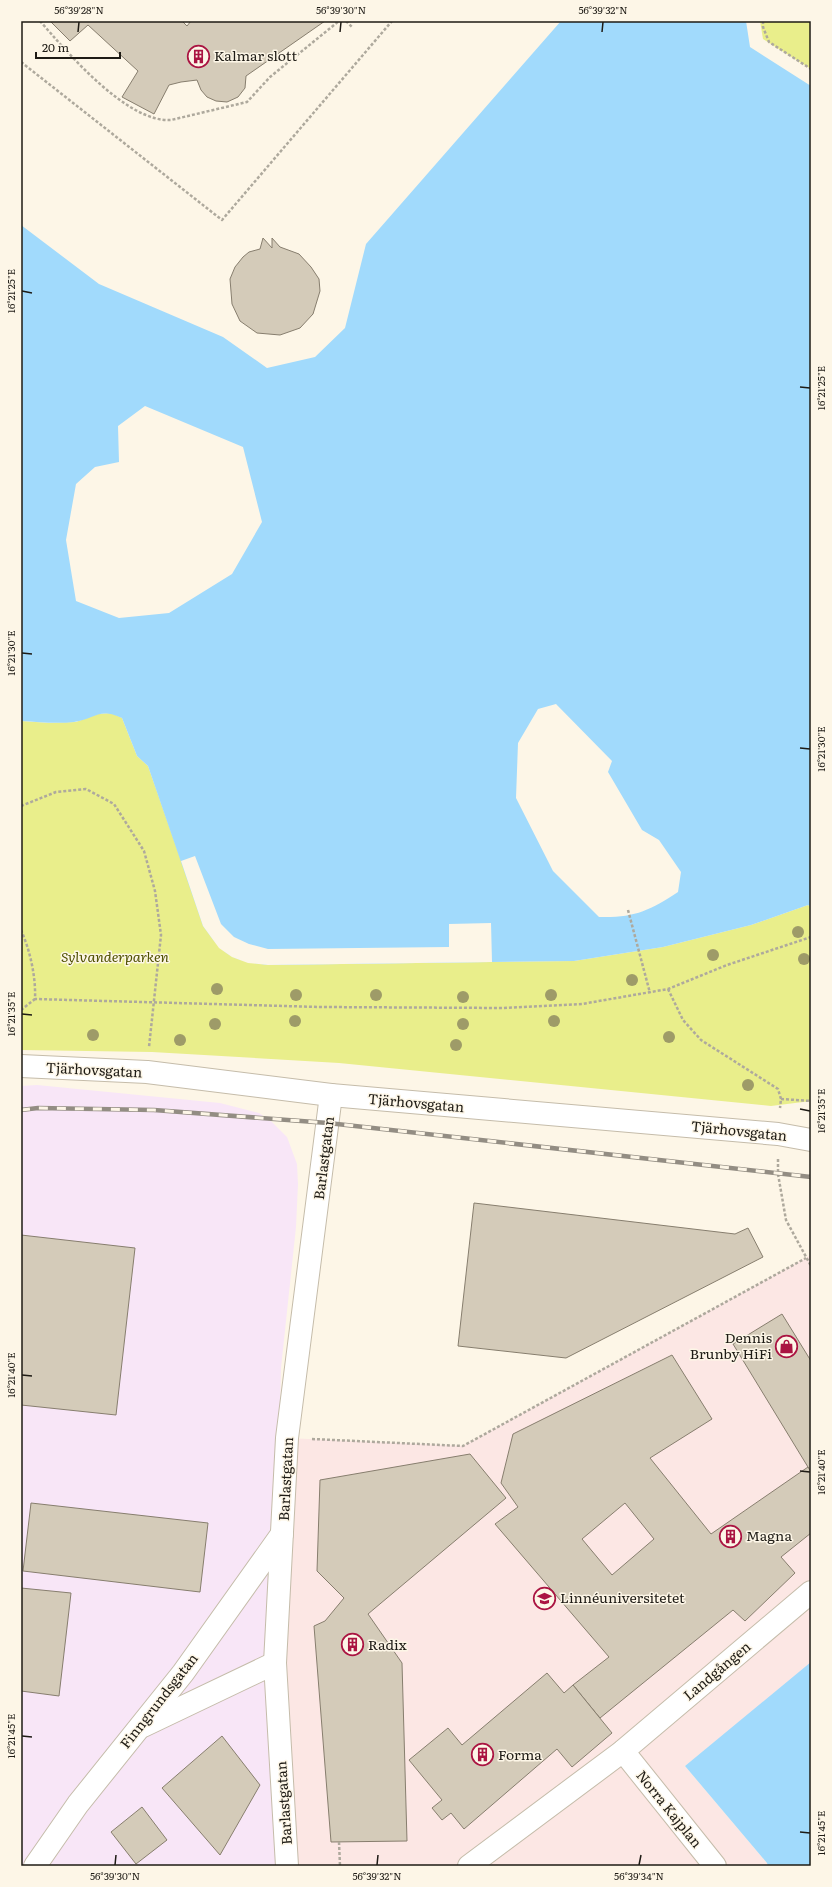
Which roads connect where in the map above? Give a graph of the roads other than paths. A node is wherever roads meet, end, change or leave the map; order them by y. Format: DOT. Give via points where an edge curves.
graph roads {
  1 [pos="21,1066"];
  2 [pos="332,1095"];
  3 [pos="811,1140"];
  4 [pos="282,1534"];
  5 [pos="811,1592"];
  6 [pos="275,1663"];
  7 [pos="139,1728"];
  8 [pos="623,1751"];
  9 [pos="35,1866"];
  10 [pos="288,1866"];
  11 [pos="469,1866"];
  12 [pos="715,1866"];
  1 -- 2 [label="street, Tjärhovsgatan" via="147,1072"];
  2 -- 3 [label="street, Tjärhovsgatan" via="778,1134"];
  2 -- 4 [label="street, Barlastgatan" via="288,1438"];
  4 -- 6 [label="street, Barlastgatan"];
  4 -- 7 [label="street, Finngrundsgatan" via="183,1673"];
  5 -- 8 [label="street, Landgången"];
  6 -- 7 [label="street"];
  6 -- 10 [label="street, Barlastgatan"];
  7 -- 9 [label="street, Finngrundsgatan" via="78,1804"];
  8 -- 11 [label="street, Landgången"];
  8 -- 12 [label="street, Norra Kajplan"];
}
